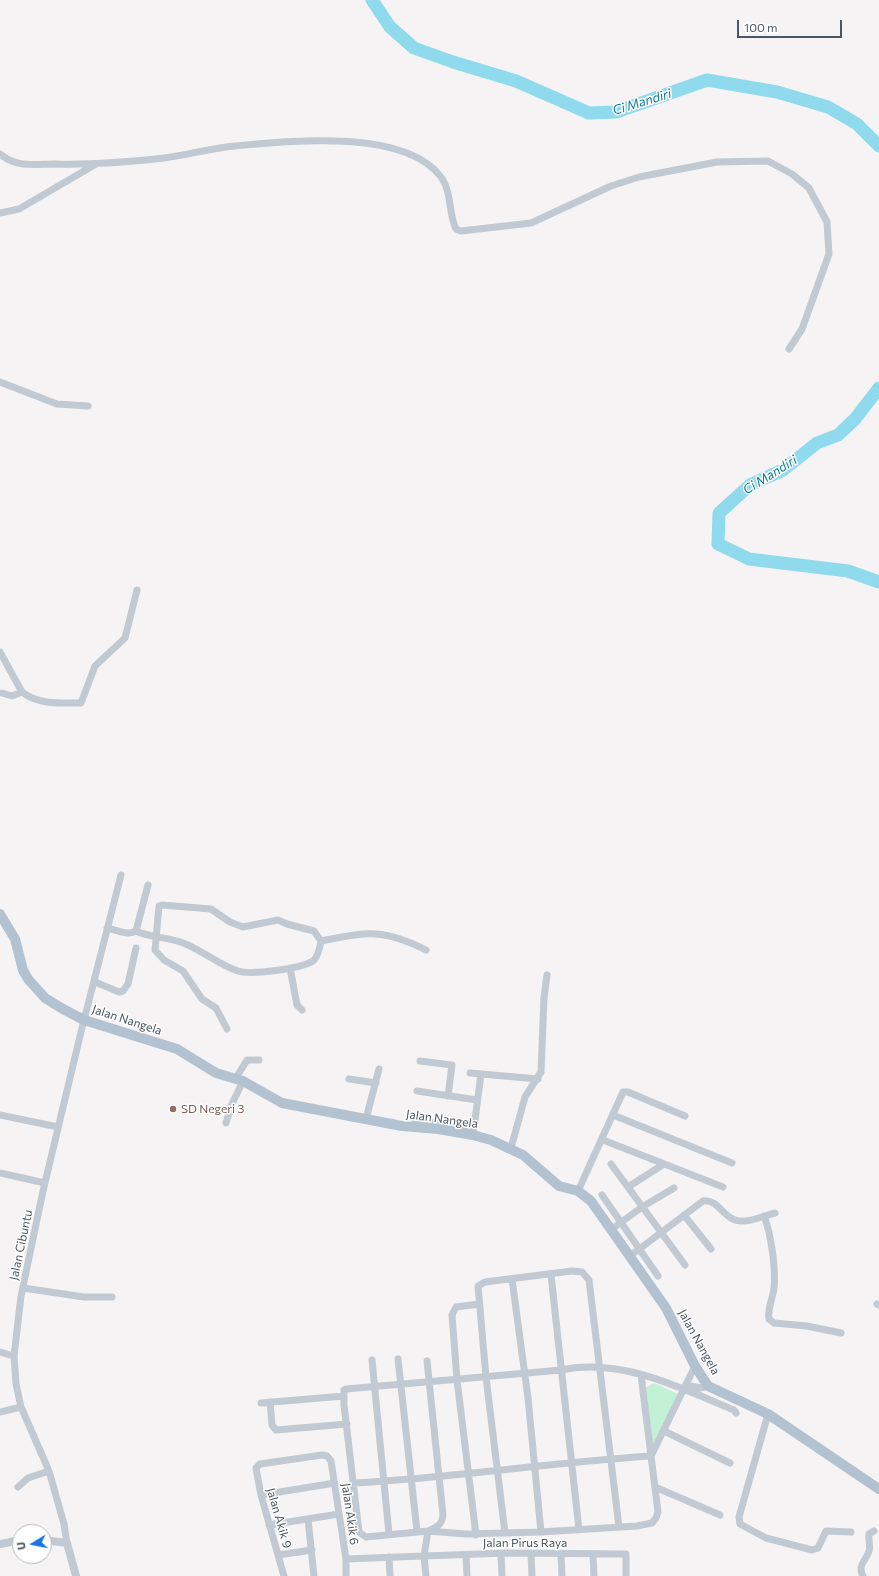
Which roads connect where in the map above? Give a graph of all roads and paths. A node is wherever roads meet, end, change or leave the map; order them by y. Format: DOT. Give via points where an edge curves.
graph roads {
  1 [pos="0,154"];
  2 [pos="98,163"];
  3 [pos="0,213"];
  4 [pos="789,349"];
  5 [pos="0,382"];
  6 [pos="88,406"];
  7 [pos="137,590"];
  8 [pos="0,652"];
  9 [pos="22,692"];
  10 [pos="2,693"];
  11 [pos="121,875"];
  12 [pos="148,885"];
  13 [pos="0,914"];
  14 [pos="107,928"];
  15 [pos="136,931"];
  16 [pos="157,936"];
  17 [pos="321,941"];
  18 [pos="136,948"];
  19 [pos="426,950"];
  20 [pos="290,968"];
  21 [pos="547,975"];
  22 [pos="95,982"];
  23 [pos="302,1010"];
  24 [pos="84,1020"];
  25 [pos="226,1029"];
  26 [pos="259,1060"];
  27 [pos="420,1061"];
  28 [pos="379,1069"];
  29 [pos="470,1073"];
  30 [pos="481,1074"];
  31 [pos="349,1079"];
  32 [pos="538,1079"];
  33 [pos="239,1080"];
  34 [pos="376,1083"];
  35 [pos="417,1091"];
  36 [pos="448,1096"];
  37 [pos="477,1100"];
  38 [pos="0,1115"];
  39 [pos="613,1115"];
  40 [pos="685,1116"];
  41 [pos="366,1119"];
  42 [pos="415,1120"];
  43 [pos="226,1123"];
  44 [pos="58,1127"];
  45 [pos="473,1131"];
  46 [pos="603,1140"];
  47 [pos="511,1148"];
  48 [pos="732,1163"];
  49 [pos="611,1164"];
  50 [pos="664,1164"];
  51 [pos="0,1173"];
  52 [pos="45,1183"];
  53 [pos="628,1187"];
  54 [pos="723,1187"];
  55 [pos="674,1188"];
  56 [pos="578,1191"];
  57 [pos="602,1195"];
  58 [pos="642,1207"];
  59 [pos="775,1213"];
  60 [pos="684,1215"];
  61 [pos="764,1216"];
  62 [pos="621,1223"];
  63 [pos="612,1229"];
  64 [pos="660,1232"];
  65 [pos="638,1248"];
  66 [pos="711,1249"];
  67 [pos="630,1256"];
  68 [pos="685,1265"];
  69 [pos="551,1275"];
  70 [pos="658,1276"];
  71 [pos="512,1279"];
  72 [pos="23,1288"];
  73 [pos="112,1297"];
  74 [pos="478,1304"];
  75 [pos="841,1333"];
  76 [pos="0,1352"];
  77 [pos="14,1356"];
  78 [pos="398,1359"];
  79 [pos="372,1360"];
  80 [pos="427,1361"];
  81 [pos="695,1366"];
  82 [pos="600,1367"];
  83 [pos="561,1370"];
  84 [pos="524,1373"];
  85 [pos="641,1375"];
  86 [pos="486,1377"];
  87 [pos="457,1380"];
  88 [pos="430,1381"];
  89 [pos="401,1383"];
  90 [pos="374,1386"];
  91 [pos="708,1386"];
  92 [pos="685,1387"];
  93 [pos="344,1396"];
  94 [pos="270,1402"];
  95 [pos="261,1403"];
  96 [pos="21,1407"];
  97 [pos="0,1412"];
  98 [pos="736,1413"];
  99 [pos="768,1414"];
  100 [pos="347,1424"];
  101 [pos="664,1431"];
  102 [pos="327,1456"];
  103 [pos="651,1456"];
  104 [pos="611,1458"];
  105 [pos="571,1461"];
  106 [pos="730,1463"];
  107 [pos="534,1466"];
  108 [pos="497,1470"];
  109 [pos="49,1471"];
  110 [pos="468,1473"];
  111 [pos="439,1476"];
  112 [pos="411,1479"];
  113 [pos="384,1482"];
  114 [pos="335,1483"];
  115 [pos="354,1483"];
  116 [pos="18,1487"];
  117 [pos="655,1487"];
  118 [pos="879,1489"];
  119 [pos="261,1495"];
  120 [pos="339,1514"];
  121 [pos="720,1515"];
  122 [pos="308,1519"];
  123 [pos="269,1524"];
  124 [pos="619,1527"];
  125 [pos="579,1530"];
  126 [pos="417,1531"];
  127 [pos="874,1531"];
  128 [pos="541,1532"];
  129 [pos="851,1532"];
  130 [pos="505,1533"];
  131 [pos="389,1534"];
  132 [pos="427,1534"];
  133 [pos="476,1535"];
  134 [pos="52,1541"];
  135 [pos="12,1542"];
  136 [pos="67,1543"];
  137 [pos="0,1544"];
  138 [pos="312,1550"];
  139 [pos="531,1553"];
  140 [pos="501,1554"];
  141 [pos="560,1554"];
  142 [pos="593,1554"];
  143 [pos="278,1555"];
  144 [pos="424,1555"];
  145 [pos="466,1555"];
  146 [pos="389,1556"];
  147 [pos="346,1558"];
  148 [pos="76,1576"];
  149 [pos="284,1576"];
  150 [pos="314,1576"];
  151 [pos="346,1576"];
  152 [pos="390,1576"];
  153 [pos="426,1576"];
  154 [pos="467,1576"];
  155 [pos="502,1576"];
  156 [pos="532,1576"];
  157 [pos="562,1576"];
  158 [pos="594,1576"];
  159 [pos="626,1576"];
  160 [pos="863,1576"];
  1 -- 2 [label="street" via="11,162 18,163"];
  2 -- 3 [label="street" via="19,209"];
  2 -- 4 [label="street" via="164,158 234,146 312,139 366,142 412,155 440,176 449,196 453,224 456,229 462,231 531,223 611,186 646,176 717,162 768,161 792,174 809,188 827,222 829,254 802,329"];
  5 -- 6 [label="street" via="57,404"];
  7 -- 9 [label="street" via="125,638 95,666 81,703 62,704 30,697"];
  8 -- 9 [label="street"];
  9 -- 10 [label="street" via="12,696"];
  11 -- 14 [label="street, Jalan Cibuntu"];
  12 -- 15 [label="street"];
  13 -- 24 [label="main road, Jalan Nangela" via="14,939 28,979 45,998"];
  14 -- 15 [label="street" via="128,933"];
  14 -- 22 [label="street, Jalan Cibuntu"];
  15 -- 16 [label="street" via="143,935"];
  16 -- 17 [label="street" via="157,910 158,906 162,905 211,909 230,922 243,927 278,920 314,931"];
  16 -- 20 [label="street" via="182,942 239,971"];
  16 -- 25 [label="street" via="155,950 164,960 182,972 202,999 216,1008"];
  17 -- 19 [label="street" via="361,933 384,934 403,938"];
  17 -- 20 [label="street" via="312,961"];
  18 -- 22 [label="street" via="128,984 123,991 119,992"];
  20 -- 23 [label="street" via="297,1004"];
  21 -- 32 [label="street" via="541,1072"];
  22 -- 24 [label="street, Jalan Cibuntu"];
  24 -- 33 [label="main road, Jalan Nangela" via="176,1049 216,1073"];
  24 -- 44 [label="street, Jalan Cibuntu"];
  26 -- 33 [label="street" via="247,1060"];
  27 -- 36 [label="street" via="452,1065"];
  28 -- 34 [label="street"];
  29 -- 30 [label="street"];
  30 -- 32 [label="street"];
  30 -- 37 [label="street"];
  31 -- 34 [label="street"];
  32 -- 47 [label="street" via="525,1096"];
  33 -- 41 [label="main road, Jalan Nangela" via="282,1102"];
  33 -- 43 [label="street"];
  34 -- 41 [label="street"];
  35 -- 36 [label="street"];
  36 -- 37 [label="street"];
  37 -- 45 [label="street"];
  38 -- 44 [label="street"];
  39 -- 40 [label="street" via="623,1092 626,1092"];
  39 -- 46 [label="street"];
  39 -- 48 [label="street"];
  41 -- 45 [label="main road, Jalan Nangela"];
  42 -- 45 [label="street"];
  44 -- 52 [label="street, Jalan Cibuntu"];
  45 -- 47 [label="main road, Jalan Nangela"];
  46 -- 50 [label="street"];
  46 -- 56 [label="street"];
  47 -- 56 [label="main road, Jalan Nangela" via="528,1158 559,1186"];
  49 -- 53 [label="street"];
  50 -- 53 [label="street"];
  50 -- 54 [label="street"];
  51 -- 52 [label="street"];
  52 -- 72 [label="street, Jalan Cibuntu"];
  53 -- 58 [label="street"];
  55 -- 58 [label="street"];
  56 -- 63 [label="main road, Jalan Nangela" via="591,1201"];
  57 -- 62 [label="street"];
  58 -- 62 [label="street"];
  58 -- 64 [label="street"];
  59 -- 61 [label="street"];
  60 -- 61 [label="street" via="699,1204 709,1201 735,1220 748,1221"];
  60 -- 64 [label="street"];
  60 -- 66 [label="street"];
  61 -- 75 [label="street" via="769,1229 774,1273 769,1319 774,1323"];
  62 -- 63 [label="street"];
  62 -- 65 [label="street"];
  63 -- 67 [label="main road, Jalan Nangela"];
  64 -- 65 [label="street"];
  64 -- 68 [label="street"];
  65 -- 67 [label="street"];
  65 -- 70 [label="street"];
  67 -- 81 [label="main road, Jalan Nangela" via="666,1308"];
  69 -- 71 [label="street"];
  69 -- 82 [label="street" via="576,1271 587,1276"];
  69 -- 83 [label="street"];
  71 -- 74 [label="street" via="479,1284"];
  71 -- 84 [label="street"];
  72 -- 73 [label="street" via="84,1297"];
  72 -- 77 [label="street, Jalan Cibuntu"];
  74 -- 86 [label="street"];
  74 -- 87 [label="street" via="459,1306 452,1311"];
  76 -- 77 [label="street"];
  77 -- 96 [label="street, Jalan Cibuntu"];
  78 -- 89 [label="street"];
  79 -- 90 [label="street"];
  80 -- 88 [label="street"];
  81 -- 91 [label="main road, Jalan Nangela"];
  81 -- 92 [label="street"];
  82 -- 83 [label="street"];
  82 -- 85 [label="street"];
  82 -- 104 [label="street"];
  83 -- 84 [label="street"];
  83 -- 105 [label="street"];
  84 -- 86 [label="street"];
  84 -- 107 [label="street"];
  85 -- 92 [label="street"];
  85 -- 103 [label="street"];
  86 -- 87 [label="street"];
  86 -- 108 [label="street"];
  87 -- 88 [label="street"];
  87 -- 110 [label="street"];
  88 -- 89 [label="street"];
  88 -- 111 [label="street"];
  89 -- 90 [label="street"];
  89 -- 112 [label="street"];
  90 -- 93 [label="street" via="346,1389"];
  90 -- 113 [label="street"];
  91 -- 92 [label="street"];
  91 -- 99 [label="main road, Jalan Nangela"];
  92 -- 98 [label="street"];
  92 -- 101 [label="street"];
  93 -- 94 [label="street"];
  93 -- 100 [label="street"];
  94 -- 95 [label="street"];
  94 -- 100 [label="street" via="272,1425 276,1430"];
  96 -- 97 [label="street"];
  96 -- 109 [label="street, Jalan Cibuntu"];
  99 -- 118 [label="main road, Jalan Nangela"];
  99 -- 129 [label="street" via="739,1517 740,1524 766,1538 812,1550 818,1548 826,1531"];
  100 -- 115 [label="street"];
  101 -- 103 [label="street"];
  101 -- 106 [label="street"];
  102 -- 114 [label="street, Jalan Akik 6" via="331,1461"];
  102 -- 119 [label="street, Jalan Akik 9" via="260,1464 256,1473"];
  103 -- 104 [label="street"];
  103 -- 117 [label="street"];
  104 -- 105 [label="street"];
  104 -- 124 [label="street"];
  105 -- 107 [label="street"];
  105 -- 125 [label="street"];
  107 -- 108 [label="street"];
  107 -- 128 [label="street"];
  108 -- 110 [label="street"];
  108 -- 130 [label="street"];
  109 -- 116 [label="street" via="24,1480"];
  109 -- 136 [label="street, Jalan Cibuntu"];
  110 -- 111 [label="street"];
  110 -- 133 [label="street"];
  111 -- 112 [label="street"];
  111 -- 132 [label="street" via="442,1522"];
  112 -- 113 [label="street"];
  112 -- 126 [label="street"];
  113 -- 115 [label="street"];
  113 -- 131 [label="street"];
  114 -- 119 [label="street"];
  114 -- 120 [label="street, Jalan Akik 6"];
  115 -- 131 [label="street" via="359,1532 366,1537"];
  117 -- 121 [label="street"];
  117 -- 124 [label="street" via="658,1512 654,1521 637,1526"];
  119 -- 123 [label="street, Jalan Akik 9"];
  120 -- 122 [label="street"];
  120 -- 147 [label="street, Jalan Akik 6"];
  122 -- 123 [label="street"];
  122 -- 138 [label="street"];
  123 -- 143 [label="street, Jalan Akik 9"];
  124 -- 125 [label="street"];
  125 -- 128 [label="street"];
  126 -- 131 [label="street"];
  126 -- 132 [label="street"];
  127 -- 160 [label="street" via="869,1534 869,1551 861,1565 860,1571"];
  128 -- 130 [label="street"];
  130 -- 133 [label="street"];
  132 -- 133 [label="street"];
  132 -- 144 [label="street"];
  134 -- 136 [label="street"];
  135 -- 137 [label="street"];
  136 -- 148 [label="street"];
  138 -- 143 [label="street"];
  138 -- 150 [label="street"];
  139 -- 140 [label="street, Jalan Pirus Raya"];
  139 -- 141 [label="street, Jalan Pirus Raya"];
  139 -- 156 [label="street"];
  140 -- 145 [label="street, Jalan Pirus Raya"];
  140 -- 155 [label="street"];
  141 -- 142 [label="street, Jalan Pirus Raya"];
  141 -- 157 [label="street"];
  142 -- 158 [label="street"];
  142 -- 159 [label="street, Jalan Pirus Raya" via="626,1554"];
  143 -- 149 [label="street, Jalan Akik 9"];
  144 -- 145 [label="street, Jalan Pirus Raya"];
  144 -- 146 [label="street, Jalan Pirus Raya"];
  144 -- 153 [label="street"];
  145 -- 154 [label="street"];
  146 -- 147 [label="street, Jalan Pirus Raya"];
  146 -- 152 [label="street"];
  147 -- 151 [label="street, Jalan Akik 6"];
}
